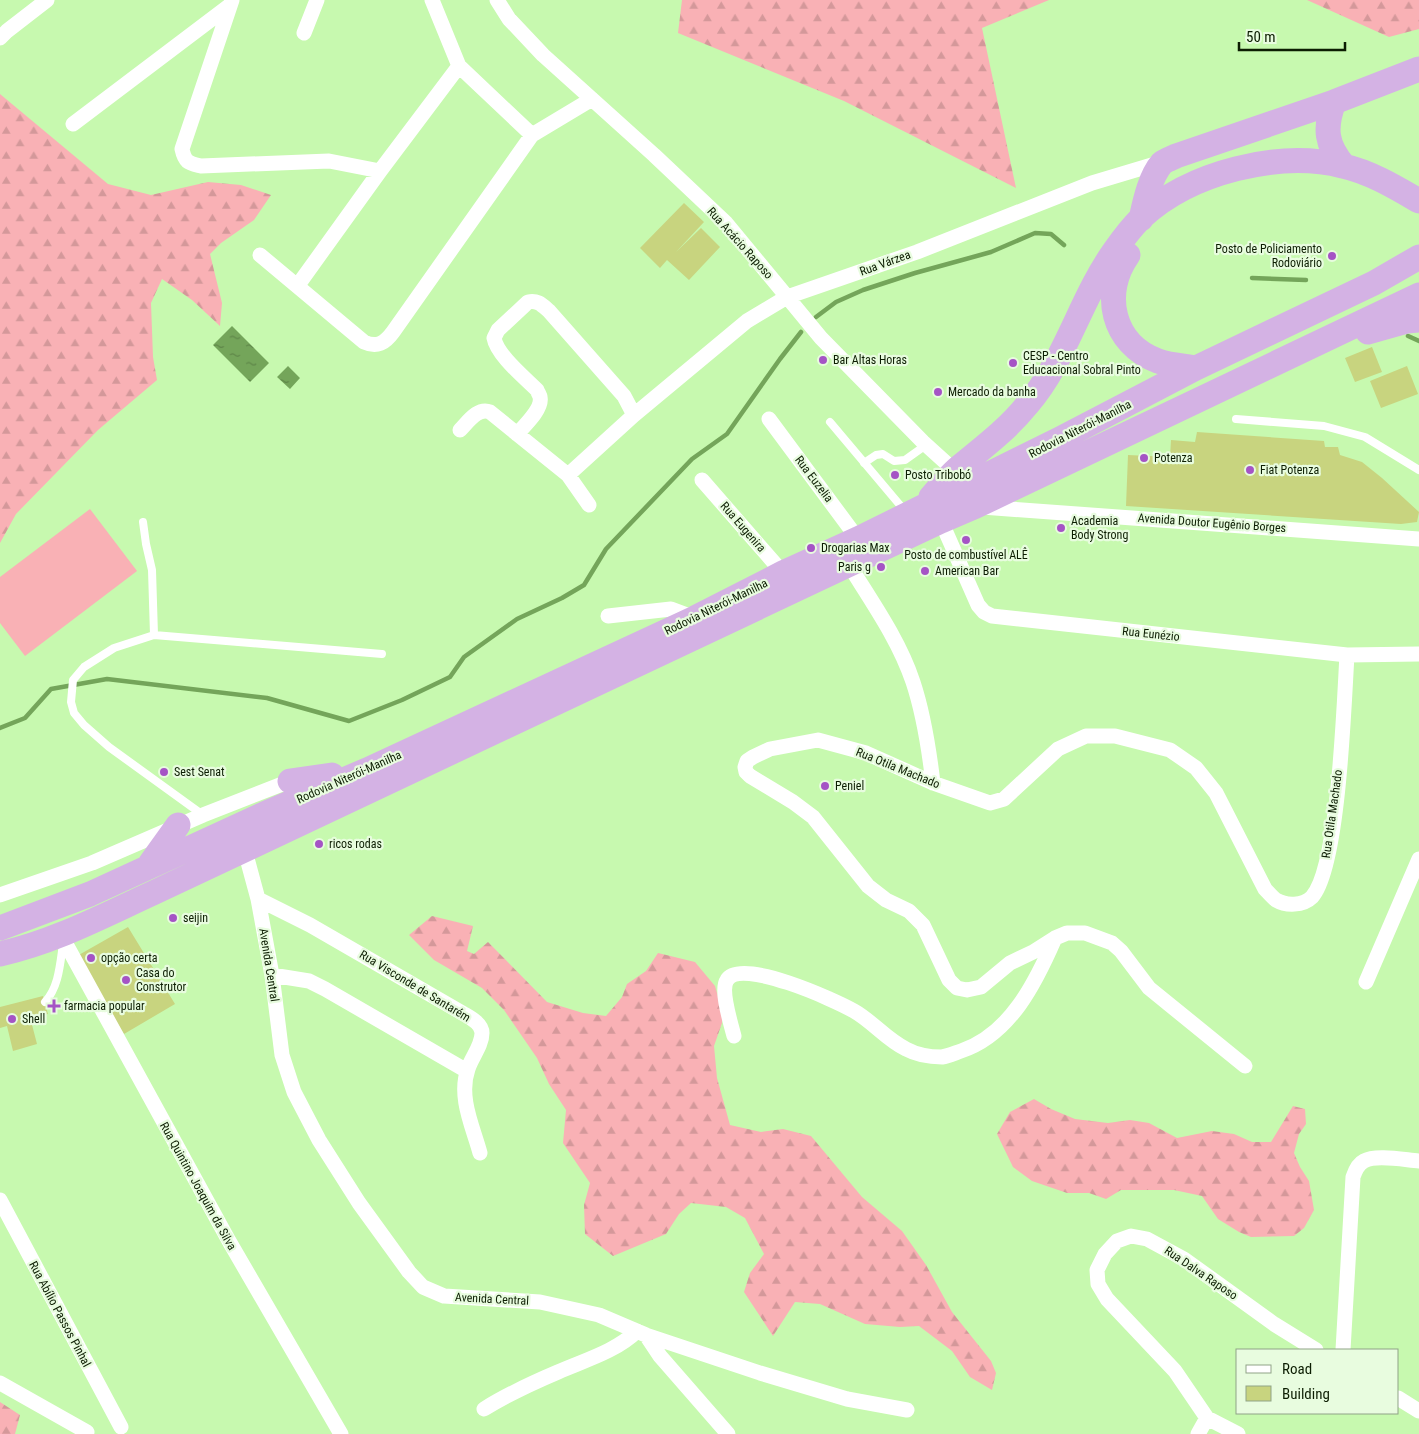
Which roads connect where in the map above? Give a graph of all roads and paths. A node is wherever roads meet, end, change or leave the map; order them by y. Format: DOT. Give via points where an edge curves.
graph roads {
  1 [pos="48,0"];
  2 [pos="317,0"];
  3 [pos="432,0"];
  4 [pos="498,0"];
  5 [pos="231,3"];
  6 [pos="2,31"];
  7 [pos="304,33"];
  8 [pos="459,66"];
  9 [pos="1419,70"];
  10 [pos="592,99"];
  11 [pos="1334,102"];
  12 [pos="73,124"];
  13 [pos="532,135"];
  14 [pos="1163,162"];
  15 [pos="1344,166"];
  16 [pos="380,171"];
  17 [pos="1388,191"];
  18 [pos="1419,200"];
  19 [pos="1419,218"];
  20 [pos="1141,219"];
  21 [pos="260,254"];
  22 [pos="1419,257"];
  23 [pos="298,285"];
  24 [pos="1419,295"];
  25 [pos="787,297"];
  26 [pos="1419,320"];
  27 [pos="1308,348"];
  28 [pos="1196,368"];
  29 [pos="634,415"];
  30 [pos="769,419"];
  31 [pos="1236,419"];
  32 [pos="830,422"];
  33 [pos="460,430"];
  34 [pos="518,434"];
  35 [pos="926,445"];
  36 [pos="864,463"];
  37 [pos="1419,470"];
  38 [pos="955,471"];
  39 [pos="568,475"];
  40 [pos="702,480"];
  41 [pos="589,505"];
  42 [pos="976,506"];
  43 [pos="913,512"];
  44 [pos="941,521"];
  45 [pos="143,522"];
  46 [pos="858,539"];
  47 [pos="1419,539"];
  48 [pos="849,565"];
  49 [pos="784,574"];
  50 [pos="608,616"];
  51 [pos="695,618"];
  52 [pos="154,635"];
  53 [pos="382,654"];
  54 [pos="1419,654"];
  55 [pos="1347,655"];
  56 [pos="367,770"];
  57 [pos="290,781"];
  58 [pos="933,783"];
  59 [pos="203,815"];
  60 [pos="178,826"];
  61 [pos="244,851"];
  62 [pos="1419,858"];
  63 [pos="149,866"];
  64 [pos="0,895"];
  65 [pos="258,899"];
  66 [pos="0,928"];
  67 [pos="62,938"];
  68 [pos="1055,938"];
  69 [pos="0,954"];
  70 [pos="272,975"];
  71 [pos="1366,982"];
  72 [pos="45,1002"];
  73 [pos="734,1036"];
  74 [pos="1245,1066"];
  75 [pos="467,1071"];
  76 [pos="480,1153"];
  77 [pos="1419,1161"];
  78 [pos="0,1200"];
  79 [pos="641,1333"];
  80 [pos="1314,1349"];
  81 [pos="1343,1349"];
  82 [pos="0,1383"];
  83 [pos="1399,1399"];
  84 [pos="484,1409"];
  85 [pos="907,1410"];
  86 [pos="1419,1411"];
  87 [pos="1207,1418"];
  88 [pos="121,1427"];
  89 [pos="87,1432"];
  90 [pos="341,1434"];
  91 [pos="728,1434"];
  92 [pos="1198,1434"];
  93 [pos="1238,1434"];
  1 -- 6 [label="street"];
  2 -- 7 [label="street"];
  3 -- 8 [label="street"];
  4 -- 10 [label="street, Rua Acácio Raposo" via="509,19"];
  5 -- 12 [label="street"];
  5 -- 16 [label="street" via="182,149 184,158 189,163 202,166 329,161"];
  8 -- 13 [label="street"];
  8 -- 16 [label="street"];
  9 -- 11 [label="highway"];
  10 -- 13 [label="street"];
  10 -- 25 [label="street, Rua Acácio Raposo" via="726,223"];
  11 -- 14 [label="highway"];
  11 -- 15 [label="highway" via="1328,131 1330,146"];
  13 -- 23 [label="street" via="388,339 380,345 364,342"];
  14 -- 20 [label="highway" via="1145,201"];
  14 -- 25 [label="street, Rua Várzea" via="1092,183 917,252"];
  15 -- 17 [label="highway"];
  15 -- 20 [label="highway" via="1305,160 1243,167 1181,191"];
  16 -- 23 [label="street"];
  17 -- 18 [label="highway"];
  17 -- 19 [label="highway"];
  17 -- 28 [label="highway" via="1323,176 1298,173 1270,175 1212,189 1181,201 1162,213 1121,264 1114,282 1115,316 1121,331 1143,353 1158,361"];
  20 -- 38 [label="highway" via="1114,251 1052,370 1028,405"];
  21 -- 23 [label="street"];
  22 -- 28 [label="highway, Rodovia Niterói-Manilha" via="1374,283"];
  24 -- 27 [label="highway, Rodovia Niterói-Manilha"];
  25 -- 29 [label="street, Rua Várzea" via="748,320"];
  25 -- 35 [label="street, Rua Acácio Raposo" via="821,338"];
  26 -- 27 [label="highway"];
  27 -- 42 [label="highway, Rodovia Niterói-Manilha"];
  28 -- 43 [label="highway, Rodovia Niterói-Manilha"];
  29 -- 34 [label="street" via="624,396 549,311 534,301 528,302 498,330 494,338 500,351 540,398 535,414"];
  29 -- 39 [label="street, Rua Várzea"];
  30 -- 46 [label="street, Rua Euzelia"];
  31 -- 37 [label="lane" via="1324,426 1364,437"];
  32 -- 36 [label="lane"];
  33 -- 34 [label="street" via="484,409"];
  34 -- 39 [label="street"];
  35 -- 36 [label="lane" via="905,460 894,461 883,454"];
  35 -- 38 [label="street, Rua Acácio Raposo"];
  36 -- 43 [label="lane"];
  38 -- 43 [label="highway"];
  39 -- 41 [label="street"];
  40 -- 49 [label="street, Rua Eugenira"];
  42 -- 44 [label="highway, Rodovia Niterói-Manilha"];
  42 -- 47 [label="street, Avenida Doutor Eugênio Borges"];
  43 -- 46 [label="highway, Rodovia Niterói-Manilha"];
  44 -- 48 [label="highway, Rodovia Niterói-Manilha"];
  44 -- 55 [label="street, Rua Eunézio" via="978,605 992,616"];
  45 -- 52 [label="lane" via="152,570"];
  46 -- 49 [label="highway, Rodovia Niterói-Manilha"];
  48 -- 58 [label="street" via="888,628 913,681 927,736"];
  48 -- 61 [label="highway, Rodovia Niterói-Manilha"];
  49 -- 51 [label="highway, Rodovia Niterói-Manilha"];
  50 -- 51 [label="street" via="671,609"];
  51 -- 56 [label="highway, Rodovia Niterói-Manilha"];
  52 -- 53 [label="lane"];
  52 -- 59 [label="lane" via="114,648 84,666 74,680 71,702 74,713 84,725 110,748"];
  54 -- 55 [label="street, Rua Eunézio"];
  55 -- 58 [label="street, Rua Otila Machado" via="1329,850 1322,876 1311,898 1300,904 1275,900 1265,889 1216,793 1196,768 1170,750 1115,736 1086,736 1058,749 1004,799 990,803"];
  56 -- 57 [label="highway"];
  56 -- 63 [label="highway, Rodovia Niterói-Manilha"];
  57 -- 59 [label="street"];
  58 -- 68 [label="street, Rua Otila Machado" via="866,753 818,740 770,749 753,757 745,767 750,776 813,817 868,886 886,900 909,911 923,924 949,980 957,988 981,987 1010,963"];
  59 -- 60 [label="street"];
  60 -- 63 [label="highway"];
  60 -- 64 [label="street" via="92,863"];
  61 -- 65 [label="street, Avenida Central"];
  61 -- 67 [label="highway, Rodovia Niterói-Manilha"];
  62 -- 71 [label="street"];
  63 -- 66 [label="highway, Rodovia Niterói-Manilha" via="90,894"];
  65 -- 70 [label="street, Avenida Central"];
  65 -- 75 [label="street, Rua Visconde de Santarém" via="310,925 479,1025 481,1040"];
  67 -- 69 [label="highway, Rodovia Niterói-Manilha"];
  67 -- 72 [label="lane" via="59,973"];
  67 -- 90 [label="street, Rua Quintino Joaquim da Silva" via="229,1241"];
  68 -- 73 [label="street" via="1039,975 993,1035 968,1049 944,1057 922,1056 904,1049 855,1011 822,996 789,983 741,972 732,974 727,980 725,994"];
  68 -- 74 [label="street, Rua Otila Machado" via="1067,933 1085,934 1112,943 1122,951 1149,988"];
  70 -- 75 [label="street" via="309,981"];
  70 -- 79 [label="street, Avenida Central" via="282,1054 294,1092 319,1140 360,1203 423,1287 444,1296 540,1302 599,1315"];
  75 -- 76 [label="street, Rua Visconde de Santarém" via="466,1107"];
  77 -- 81 [label="street" via="1377,1158 1363,1161 1356,1168"];
  78 -- 88 [label="street, Rua Abílio Passos Pinhal"];
  79 -- 84 [label="street" via="608,1351 517,1389"];
  79 -- 85 [label="street, Avenida Central" via="768,1376 847,1398"];
  79 -- 91 [label="street"];
  80 -- 87 [label="street, Rua Dalva Raposo" via="1184,1259 1147,1239 1131,1236 1117,1240 1097,1270 1098,1284 1107,1299 1175,1371"];
  82 -- 89 [label="street"];
  83 -- 86 [label="street"];
  87 -- 92 [label="street"];
  87 -- 93 [label="street, Rua Dalva Raposo"];
}
